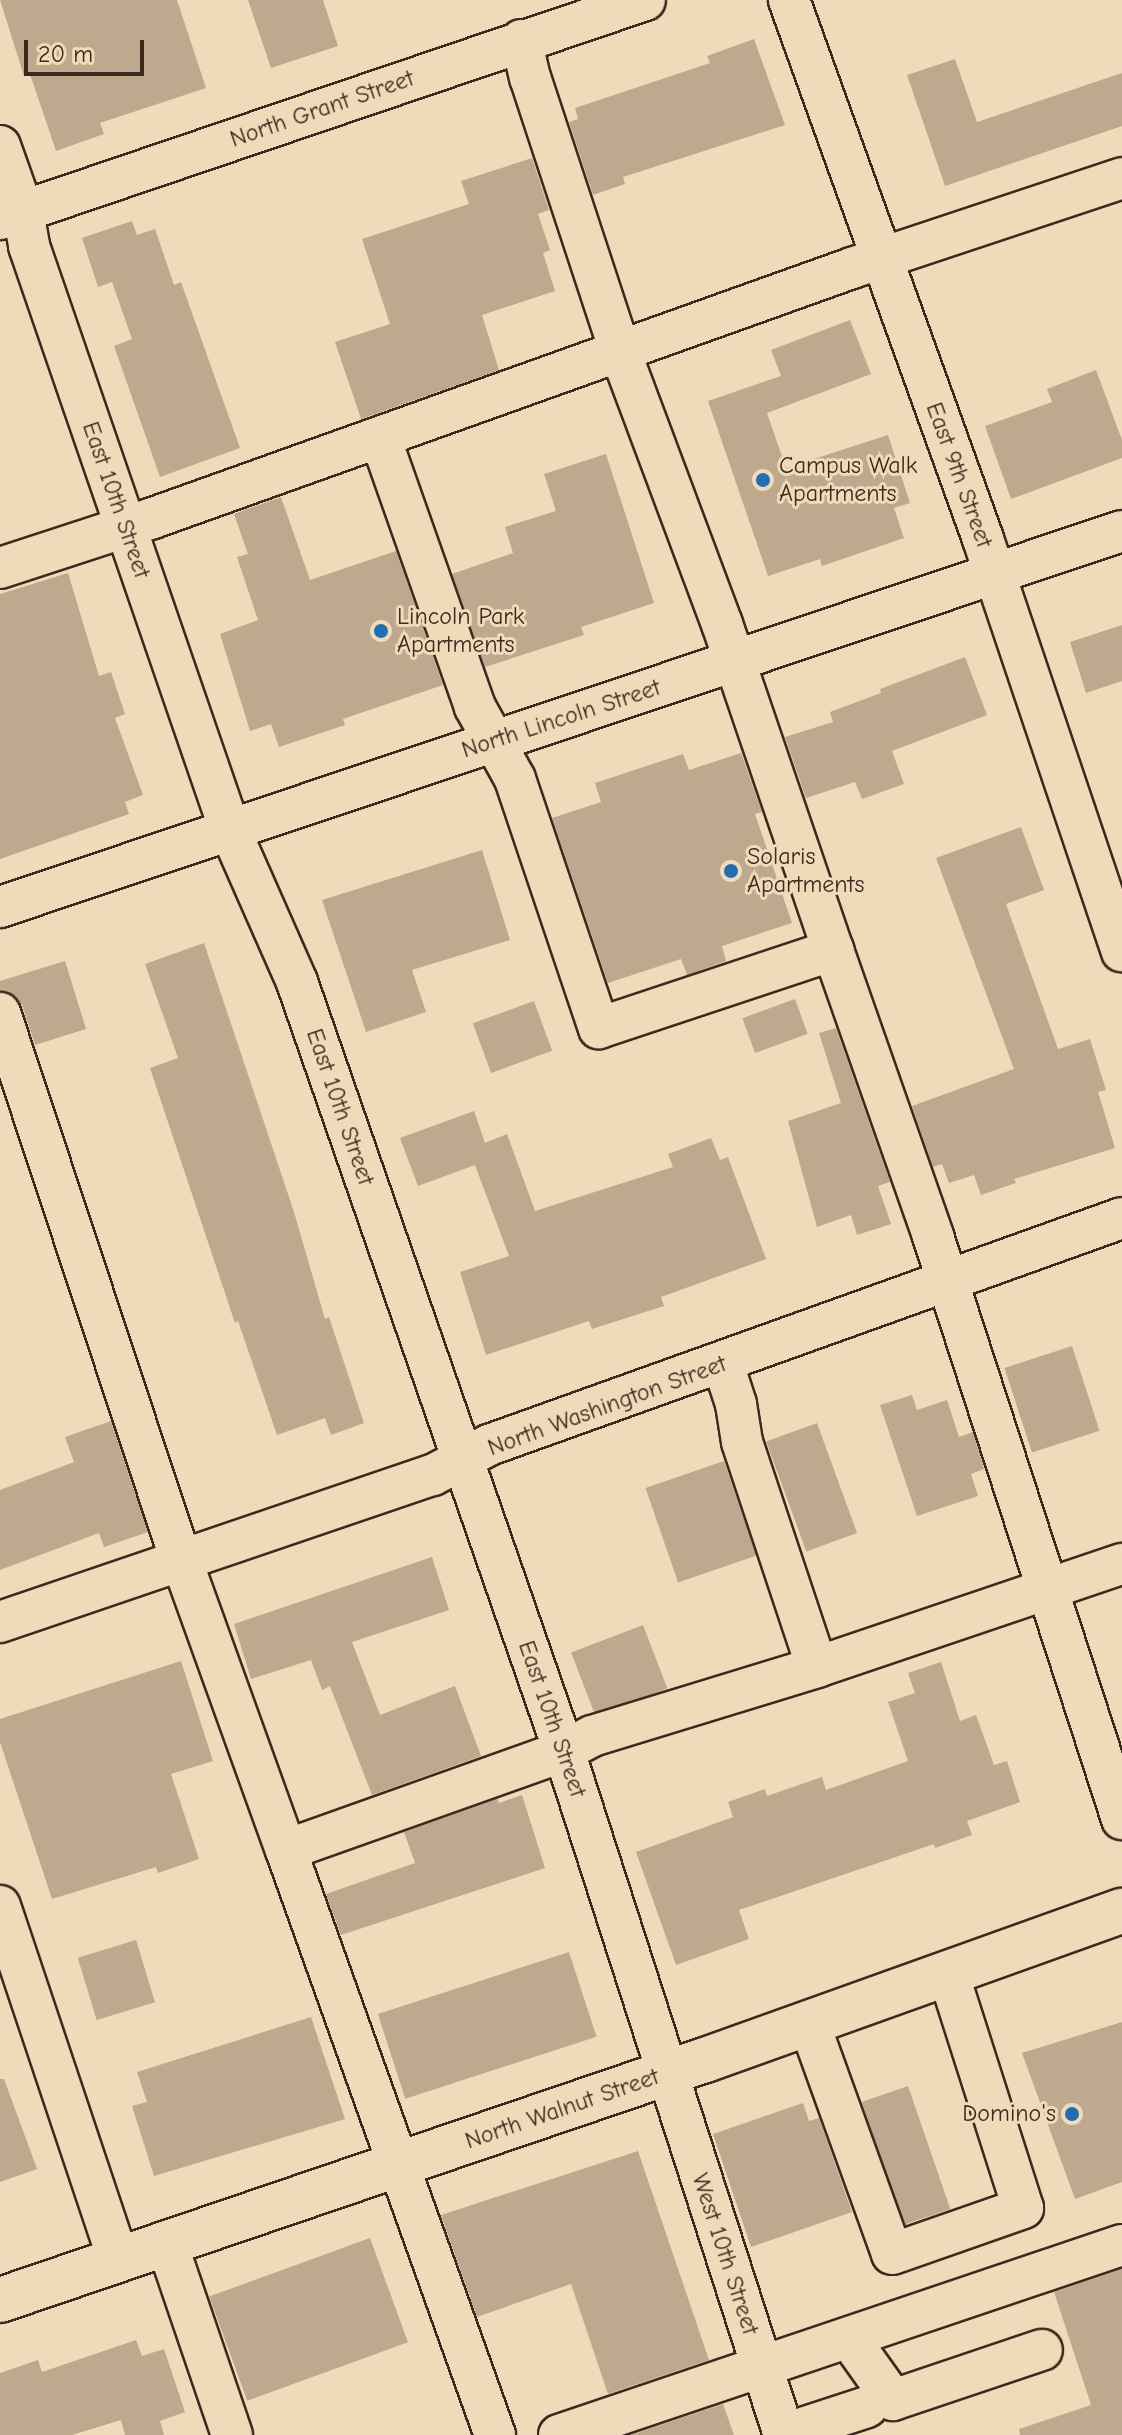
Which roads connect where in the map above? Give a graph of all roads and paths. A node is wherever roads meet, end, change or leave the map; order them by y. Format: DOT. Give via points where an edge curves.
graph roads {
  1 [pos="645,0"];
  2 [pos="789,0"];
  3 [pos="521,40"];
  4 [pos="0,146"];
  5 [pos="1122,178"];
  6 [pos="11,215"];
  7 [pos="881,261"];
  8 [pos="620,351"];
  9 [pos="380,437"];
  10 [pos="124,526"];
  11 [pos="1122,531"];
  12 [pos="0,568"];
  13 [pos="994,574"];
  14 [pos="734,661"];
  15 [pos="496,741"];
  16 [pos="230,830"];
  17 [pos="1110,881"];
  18 [pos="0,907"];
  19 [pos="833,950"];
  20 [pos="1122,951"];
  21 [pos="0,1013"];
  22 [pos="1122,1218"];
  23 [pos="948,1281"];
  24 [pos="723,1364"];
  25 [pos="463,1462"];
  26 [pos="182,1561"];
  27 [pos="1122,1564"];
  28 [pos="1046,1591"];
  29 [pos="0,1622"];
  30 [pos="817,1667"];
  31 [pos="564,1751"];
  32 [pos="1122,1819"];
  33 [pos="286,1850"];
  34 [pos="0,1906"];
  35 [pos="1122,1911"];
  36 [pos="948,1973"];
  37 [pos="809,2023"];
  38 [pos="668,2073"];
  39 [pos="399,2165"];
  40 [pos="167,2244"];
  41 [pos="1122,2245"];
  42 [pos="119,2261"];
  43 [pos="0,2300"];
  44 [pos="849,2338"];
  45 [pos="1042,2350"];
  46 [pos="761,2368"];
  47 [pos="867,2407"];
  48 [pos="784,2434"];
  49 [pos="232,2435"];
  50 [pos="495,2435"];
  51 [pos="559,2435"];
  1 -- 3 [label="street, North Grant Street"];
  2 -- 7 [label="street, East 9th Street"];
  3 -- 6 [label="street, North Grant Street"];
  3 -- 8 [label="street"];
  4 -- 6 [label="street, East 10th Street"];
  5 -- 7 [label="street"];
  6 -- 10 [label="street, East 10th Street" via="29,246"];
  7 -- 8 [label="street"];
  7 -- 13 [label="street, East 9th Street"];
  8 -- 9 [label="street"];
  8 -- 14 [label="street"];
  9 -- 10 [label="street"];
  9 -- 15 [label="street" via="475,707"];
  10 -- 12 [label="street"];
  10 -- 16 [label="street, East 10th Street"];
  11 -- 13 [label="street, North Lincoln Street"];
  13 -- 14 [label="street, North Lincoln Street"];
  13 -- 17 [label="street, East 9th Street"];
  14 -- 15 [label="street, North Lincoln Street"];
  14 -- 19 [label="street"];
  15 -- 16 [label="street, North Lincoln Street"];
  15 -- 19 [label="street" via="515,779 599,1028"];
  16 -- 18 [label="street, North Lincoln Street"];
  16 -- 25 [label="street, East 10th Street" via="297,982"];
  17 -- 20 [label="street, East 9th Street"];
  19 -- 23 [label="street"];
  21 -- 26 [label="street"];
  22 -- 23 [label="street, North Washington Street"];
  23 -- 24 [label="street, North Washington Street"];
  23 -- 28 [label="street"];
  24 -- 25 [label="street, North Washington Street" via="489,1445"];
  24 -- 30 [label="street" via="742,1442"];
  25 -- 26 [label="street, North Washington Street"];
  25 -- 31 [label="street, East 10th Street"];
  26 -- 29 [label="street, North Washington Street"];
  26 -- 33 [label="street"];
  27 -- 28 [label="street"];
  28 -- 30 [label="street"];
  28 -- 32 [label="street"];
  30 -- 31 [label="street" via="592,1736"];
  31 -- 33 [label="street"];
  31 -- 38 [label="street, East 10th Street"];
  33 -- 39 [label="street"];
  34 -- 42 [label="street"];
  35 -- 36 [label="main road, North Walnut Street"];
  36 -- 37 [label="main road, North Walnut Street"];
  36 -- 37 [label="street" via="1023,2208 892,2254"];
  37 -- 38 [label="main road, North Walnut Street"];
  38 -- 39 [label="main road, North Walnut Street"];
  38 -- 46 [label="street, West 10th Street"];
  39 -- 40 [label="main road, North Walnut Street"];
  39 -- 50 [label="street"];
  40 -- 42 [label="main road, North Walnut Street"];
  40 -- 49 [label="street"];
  41 -- 44 [label="street"];
  42 -- 43 [label="main road, North Walnut Street"];
  44 -- 45 [label="street" via="893,2400"];
  44 -- 46 [label="street"];
  46 -- 48 [label="street, West 10th Street"];
  46 -- 51 [label="street"];
  47 -- 48 [label="street"];
}
